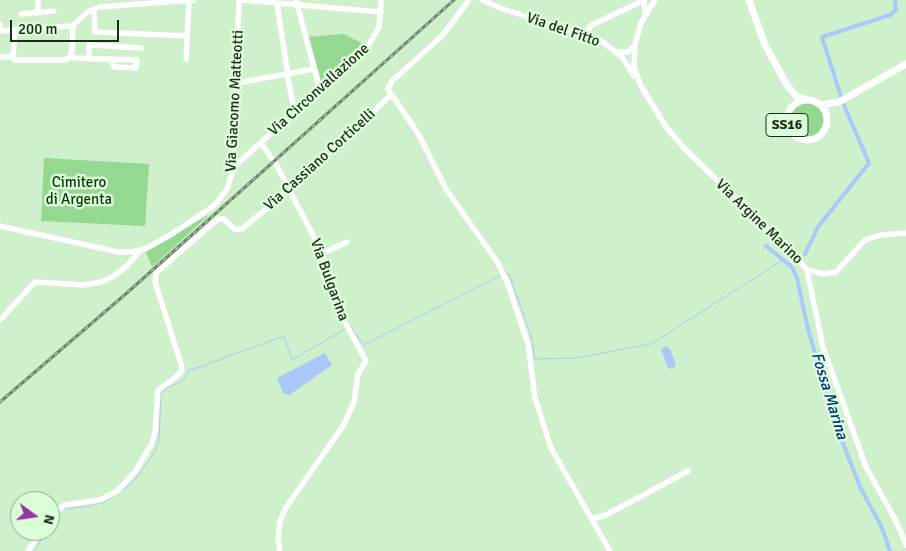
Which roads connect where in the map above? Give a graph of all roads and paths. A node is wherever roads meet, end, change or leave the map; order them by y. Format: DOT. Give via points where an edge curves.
graph roads {
  1 [pos="38,0"];
  2 [pos="190,0"];
  3 [pos="240,0"];
  4 [pos="381,0"];
  5 [pos="469,0"];
  6 [pos="482,0"];
  7 [pos="749,0"];
  8 [pos="643,1"];
  9 [pos="653,1"];
  10 [pos="297,2"];
  11 [pos="332,3"];
  12 [pos="277,4"];
  13 [pos="94,9"];
  14 [pos="54,11"];
  15 [pos="38,12"];
  16 [pos="381,12"];
  17 [pos="21,14"];
  18 [pos="644,16"];
  19 [pos="0,24"];
  20 [pos="73,26"];
  21 [pos="15,30"];
  22 [pos="1,31"];
  23 [pos="116,33"];
  24 [pos="583,34"];
  25 [pos="187,36"];
  26 [pos="635,45"];
  27 [pos="116,46"];
  28 [pos="141,48"];
  29 [pos="615,51"];
  30 [pos="627,53"];
  31 [pos="71,55"];
  32 [pos="0,57"];
  33 [pos="13,57"];
  34 [pos="634,57"];
  35 [pos="89,59"];
  36 [pos="186,59"];
  37 [pos="624,59"];
  38 [pos="110,60"];
  39 [pos="906,64"];
  40 [pos="314,69"];
  41 [pos="287,75"];
  42 [pos="237,83"];
  43 [pos="787,85"];
  44 [pos="641,86"];
  45 [pos="320,90"];
  46 [pos="390,96"];
  47 [pos="806,99"];
  48 [pos="839,102"];
  49 [pos="820,105"];
  50 [pos="791,106"];
  51 [pos="295,112"];
  52 [pos="827,118"];
  53 [pos="261,143"];
  54 [pos="256,148"];
  55 [pos="234,152"];
  56 [pos="233,170"];
  57 [pos="289,190"];
  58 [pos="0,226"];
  59 [pos="906,233"];
  60 [pos="347,242"];
  61 [pos="140,250"];
  62 [pos="321,254"];
  63 [pos="807,270"];
  64 [pos="0,320"];
  65 [pos="688,471"];
  66 [pos="60,509"];
  67 [pos="592,519"];
  68 [pos="906,545"];
  69 [pos="280,551"];
  70 [pos="610,551"];
  1 -- 15 [label="street"];
  2 -- 13 [label="street"];
  2 -- 25 [label="street"];
  3 -- 12 [label="street"];
  3 -- 42 [label="street, Via Giacomo Matteotti"];
  4 -- 16 [label="street, Via Circonvallazione"];
  5 -- 46 [label="street, Via Cassiano Corticelli" via="438,41 390,84"];
  6 -- 24 [label="street, Via del Fitto"];
  7 -- 43 [label="main road, SS16" via="765,45"];
  8 -- 9 [label="street"];
  8 -- 18 [label="street"];
  8 -- 24 [label="street" via="592,25"];
  9 -- 18 [label="street"];
  10 -- 11 [label="street"];
  10 -- 12 [label="street"];
  10 -- 40 [label="street"];
  11 -- 16 [label="street"];
  12 -- 41 [label="street"];
  13 -- 20 [label="street"];
  13 -- 23 [label="street" via="94,32"];
  14 -- 15 [label="street"];
  15 -- 17 [label="street"];
  16 -- 45 [label="street, Via Circonvallazione" via="372,43"];
  18 -- 26 [label="street"];
  19 -- 22 [label="street"];
  20 -- 21 [label="street"];
  20 -- 31 [label="street"];
  21 -- 22 [label="street"];
  21 -- 33 [label="street"];
  23 -- 25 [label="street"];
  23 -- 27 [label="street"];
  24 -- 29 [label="street, Via del Fitto" via="600,40"];
  25 -- 36 [label="street"];
  26 -- 30 [label="street"];
  26 -- 34 [label="street"];
  27 -- 28 [label="street"];
  27 -- 35 [label="street" via="89,46"];
  29 -- 30 [label="street, Via del Fitto"];
  29 -- 37 [label="street, Via del Fitto"];
  30 -- 34 [label="street, Via del Fitto"];
  31 -- 33 [label="street" via="65,60 15,60"];
  31 -- 35 [label="street"];
  32 -- 33 [label="street"];
  34 -- 37 [label="street"];
  34 -- 44 [label="street, Via Argine Marino"];
  35 -- 38 [label="street"];
  37 -- 44 [label="street, Via del Fitto"];
  39 -- 48 [label="main road"];
  40 -- 41 [label="street"];
  40 -- 45 [label="street"];
  41 -- 42 [label="street"];
  41 -- 51 [label="street"];
  42 -- 55 [label="street, Via Giacomo Matteotti"];
  43 -- 47 [label="main road, SS16" via="796,96"];
  43 -- 50 [label="main road, SS16" via="792,97"];
  44 -- 63 [label="street, Via Argine Marino" via="666,127 685,149"];
  45 -- 51 [label="street, Via Circonvallazione"];
  46 -- 57 [label="street, Via Cassiano Corticelli"];
  46 -- 67 [label="street" via="419,134 446,188 503,274 528,344 535,398 544,429 566,476"];
  47 -- 49 [label="main road, SS16"];
  47 -- 50 [label="main road, SS16"];
  48 -- 49 [label="main road"];
  48 -- 52 [label="main road"];
  49 -- 52 [label="main road, SS16"];
  50 -- 52 [label="main road, SS16" via="787,124 798,138 810,140 820,135"];
  51 -- 53 [label="street, Via Circonvallazione"];
  53 -- 54 [label="street, Via Circonvallazione"];
  53 -- 57 [label="street, Via Bulgarina"];
  54 -- 55 [label="street, Via Circonvallazione" via="247,154"];
  54 -- 56 [label="street, Via Circonvallazione"];
  55 -- 56 [label="street, Via Giacomo Matteotti"];
  56 -- 61 [label="street, Via Giacomo Matteotti" via="227,189 216,205 188,225"];
  57 -- 62 [label="street, Via Bulgarina"];
  57 -- 66 [label="street, Via Cassiano Corticelli" via="239,231 224,219 218,219 158,272 155,282 182,367 176,377 158,390 152,445 118,491 100,500 64,505"];
  58 -- 61 [label="street, Via Giacomo Matteotti" via="118,252"];
  59 -- 63 [label="street" via="865,240 836,272 825,274"];
  60 -- 62 [label="street"];
  61 -- 64 [label="street" via="128,266 101,282 83,285 35,282"];
  62 -- 69 [label="street, Via Bulgarina" via="346,328 366,361 358,374 354,402 337,438 285,509 278,538"];
  63 -- 68 [label="street, Via Argine Marino" via="823,347 862,458"];
  65 -- 67 [label="street" via="606,515"];
  67 -- 70 [label="street"];
}
